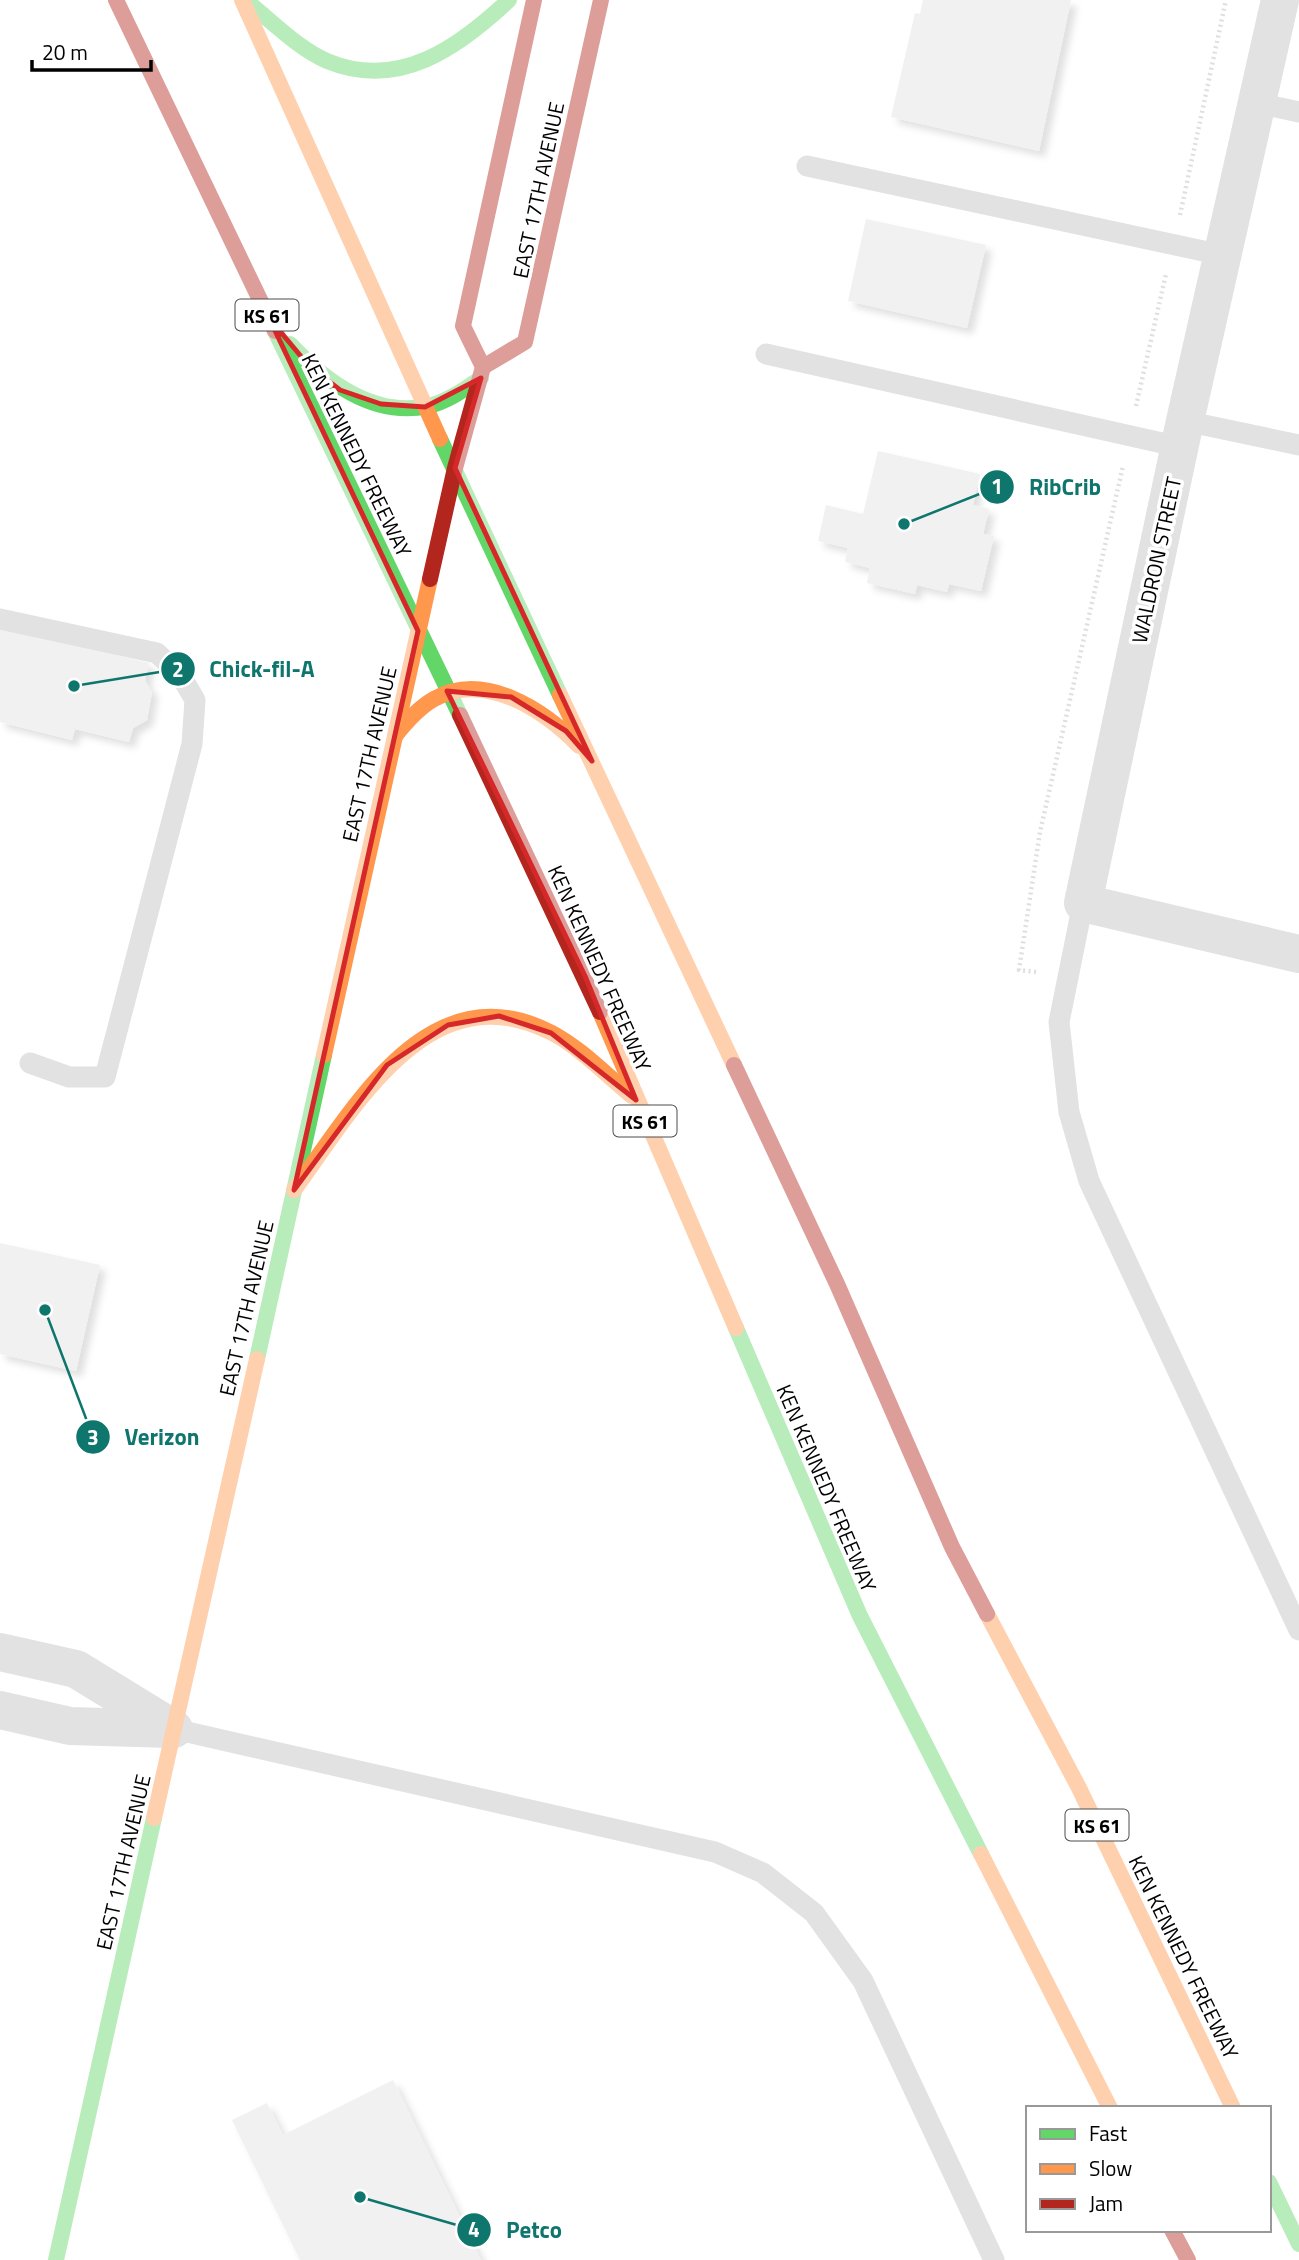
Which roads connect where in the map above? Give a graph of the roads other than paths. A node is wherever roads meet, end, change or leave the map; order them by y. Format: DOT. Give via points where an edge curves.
graph roads {
  1 [pos="116,0"];
  2 [pos="244,0"];
  3 [pos="509,0"];
  4 [pos="534,0"];
  5 [pos="601,0"];
  6 [pos="1280,0"];
  7 [pos="1256,103"];
  8 [pos="1299,112"];
  9 [pos="807,166"];
  10 [pos="1222,255"];
  11 [pos="268,318"];
  12 [pos="765,354"];
  13 [pos="482,372"];
  14 [pos="425,407"];
  15 [pos="1183,434"];
  16 [pos="1299,445"];
  17 [pos="455,468"];
  18 [pos="0,619"];
  19 [pos="418,631"];
  20 [pos="448,693"];
  21 [pos="395,736"];
  22 [pos="592,761"];
  23 [pos="1083,903"];
  24 [pos="1299,954"];
  25 [pos="30,1063"];
  26 [pos="636,1100"];
  27 [pos="294,1190"];
  28 [pos="1299,1630"];
  29 [pos="0,1653"];
  30 [pos="0,1710"];
  31 [pos="174,1729"];
  32 [pos="1109,2106"];
  33 [pos="1232,2106"];
  34 [pos="1271,2186"];
  35 [pos="1173,2232"];
  36 [pos="1299,2244"];
  37 [pos="56,2260"];
  38 [pos="994,2260"];
  39 [pos="1188,2260"];
  1 -- 11 [label="main road, KEN KENNEDY FREEWAY / KS 61"];
  2 -- 3 [label="main road" via="327,61 366,70 418,68 457,47"];
  2 -- 14 [label="main road, KEN KENNEDY FREEWAY / KS 61"];
  4 -- 13 [label="main road, EAST 17TH AVENUE" via="463,326"];
  5 -- 13 [label="main road, EAST 17TH AVENUE" via="526,342"];
  6 -- 7 [label="street, WALDRON STREET"];
  7 -- 8 [label="lane"];
  7 -- 10 [label="street, WALDRON STREET"];
  9 -- 10 [label="lane"];
  10 -- 15 [label="street, WALDRON STREET"];
  11 -- 14 [label="main road" via="309,366 340,390 381,404"];
  11 -- 19 [label="main road, KEN KENNEDY FREEWAY / KS 61"];
  12 -- 15 [label="lane" via="1130,436"];
  13 -- 14 [label="main road" via="444,401"];
  13 -- 17 [label="main road, EAST 17TH AVENUE"];
  14 -- 17 [label="main road, KEN KENNEDY FREEWAY / KS 61"];
  15 -- 16 [label="lane"];
  15 -- 23 [label="street, WALDRON STREET"];
  17 -- 19 [label="main road, EAST 17TH AVENUE"];
  17 -- 22 [label="main road, KEN KENNEDY FREEWAY / KS 61"];
  18 -- 25 [label="lane" via="157,653 181,676 195,700 192,744 105,1077 69,1077"];
  19 -- 20 [label="main road, KEN KENNEDY FREEWAY / KS 61"];
  19 -- 21 [label="main road, EAST 17TH AVENUE"];
  20 -- 21 [label="main road" via="412,715"];
  20 -- 22 [label="main road" via="485,691 511,697 566,731"];
  20 -- 26 [label="main road, KEN KENNEDY FREEWAY / KS 61" via="585,976"];
  21 -- 27 [label="main road, EAST 17TH AVENUE"];
  22 -- 33 [label="main road, KEN KENNEDY FREEWAY / KS 61" via="837,1284 952,1547 1079,1788"];
  23 -- 24 [label="street"];
  23 -- 28 [label="lane" via="1059,1022 1069,1112 1089,1181"];
  26 -- 27 [label="main road" via="551,1033 499,1016 448,1025 387,1065"];
  26 -- 32 [label="main road, KEN KENNEDY FREEWAY / KS 61" via="860,1616"];
  27 -- 31 [label="main road, EAST 17TH AVENUE"];
  29 -- 31 [label="street" via="76,1669"];
  30 -- 31 [label="street" via="70,1726"];
  31 -- 37 [label="main road, EAST 17TH AVENUE"];
  31 -- 38 [label="lane" via="715,1852 763,1873 814,1913 863,1981"];
  34 -- 36 [label="main road"];
  35 -- 39 [label="main road"];
}
